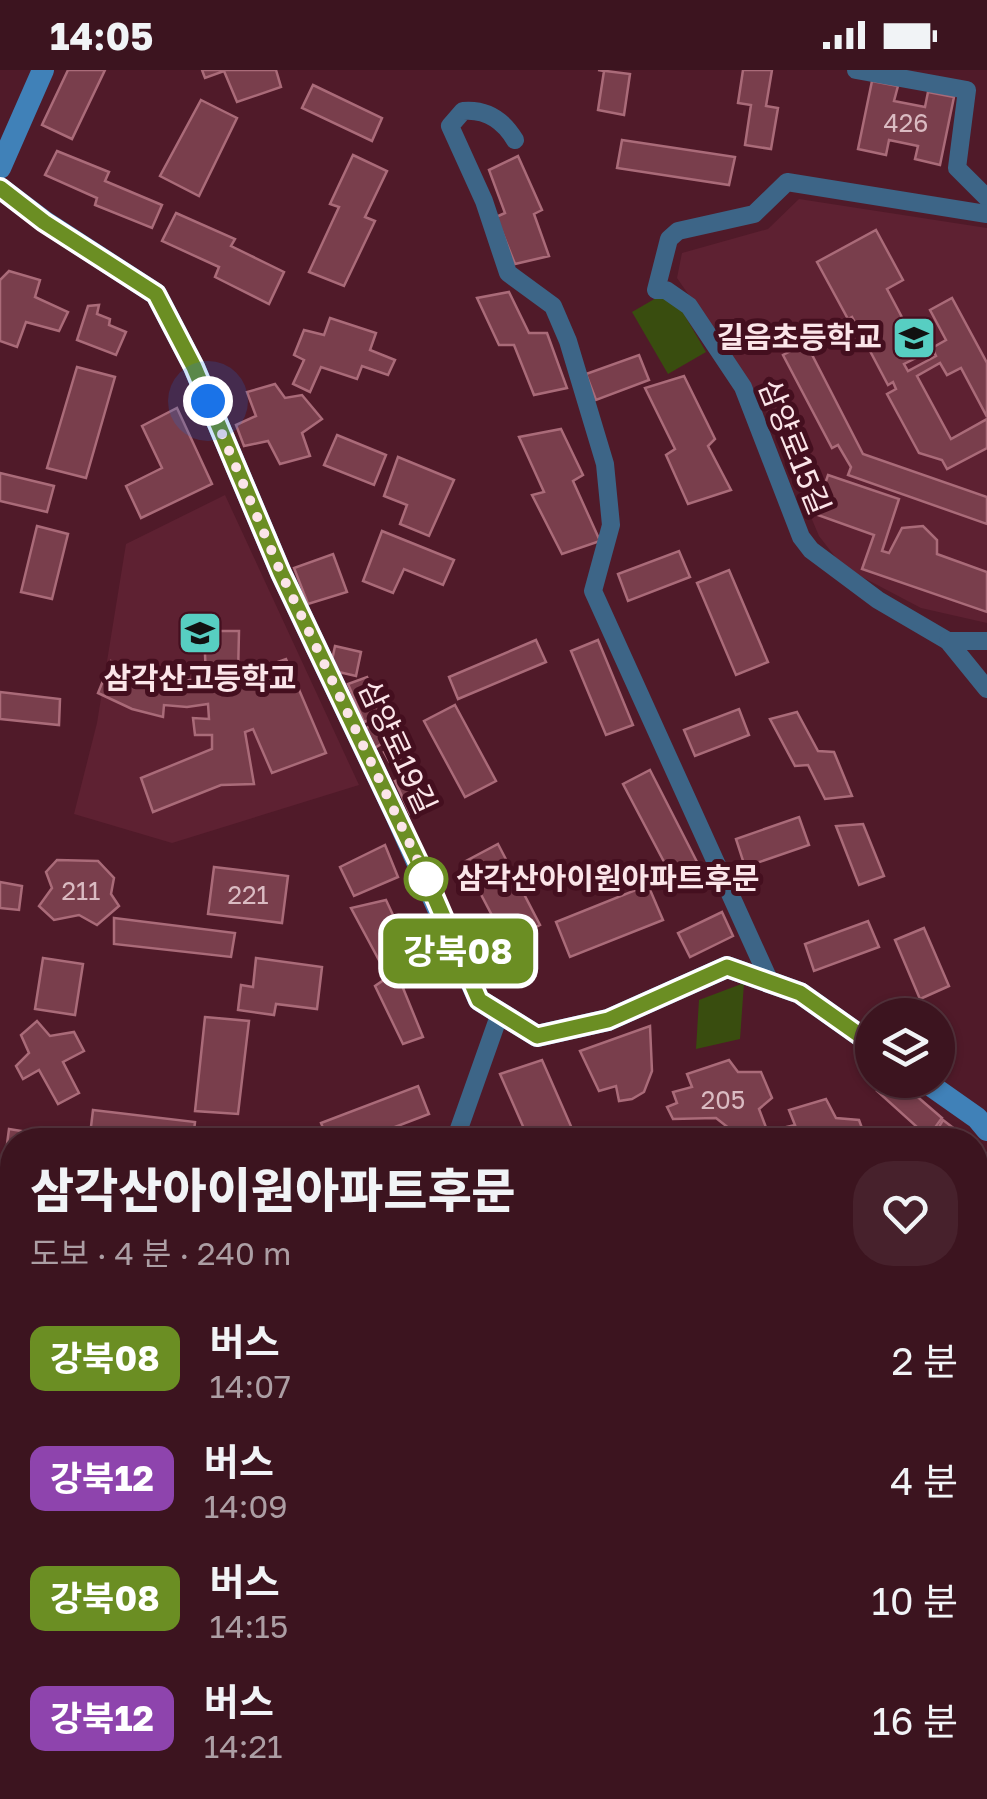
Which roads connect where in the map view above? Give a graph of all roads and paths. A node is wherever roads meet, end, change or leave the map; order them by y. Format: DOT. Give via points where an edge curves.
graph roads {
  1 [pos="44,70"];
  2 [pos="856,70"];
  3 [pos="515,140"];
  4 [pos="0,168"];
  5 [pos="0,188"];
  6 [pos="987,198"];
  7 [pos="987,214"];
  8 [pos="948,641"];
  9 [pos="987,641"];
  10 [pos="987,689"];
  11 [pos="770,982"];
  12 [pos="500,1013"];
  13 [pos="855,1032"];
  14 [pos="949,1098"];
  15 [pos="459,1128"];
  16 [pos="985,1128"];
  1 -- 4 [label="street"];
  2 -- 6 [label="street" via="967,90 957,168"];
  3 -- 11 [label="street" via="506,125 479,110 463,111 450,126 508,273 553,306 568,341 604,464 611,524 593,591"];
  5 -- 12 [label="street, 삼양로19길" via="156,294 479,1000"];
  7 -- 8 [label="street, 삼양로15길" via="787,182 754,214 678,231 669,239 656,290 689,306 743,387 801,537 878,600"];
  8 -- 9 [label="street"];
  8 -- 10 [label="street, 삼양로15길"];
  11 -- 12 [label="street, 삼양로19길" via="727,967 608,1020 537,1036"];
  11 -- 13 [label="street, 삼양로19길" via="800,993"];
  12 -- 15 [label="street"];
  14 -- 16 [label="street"];
}
